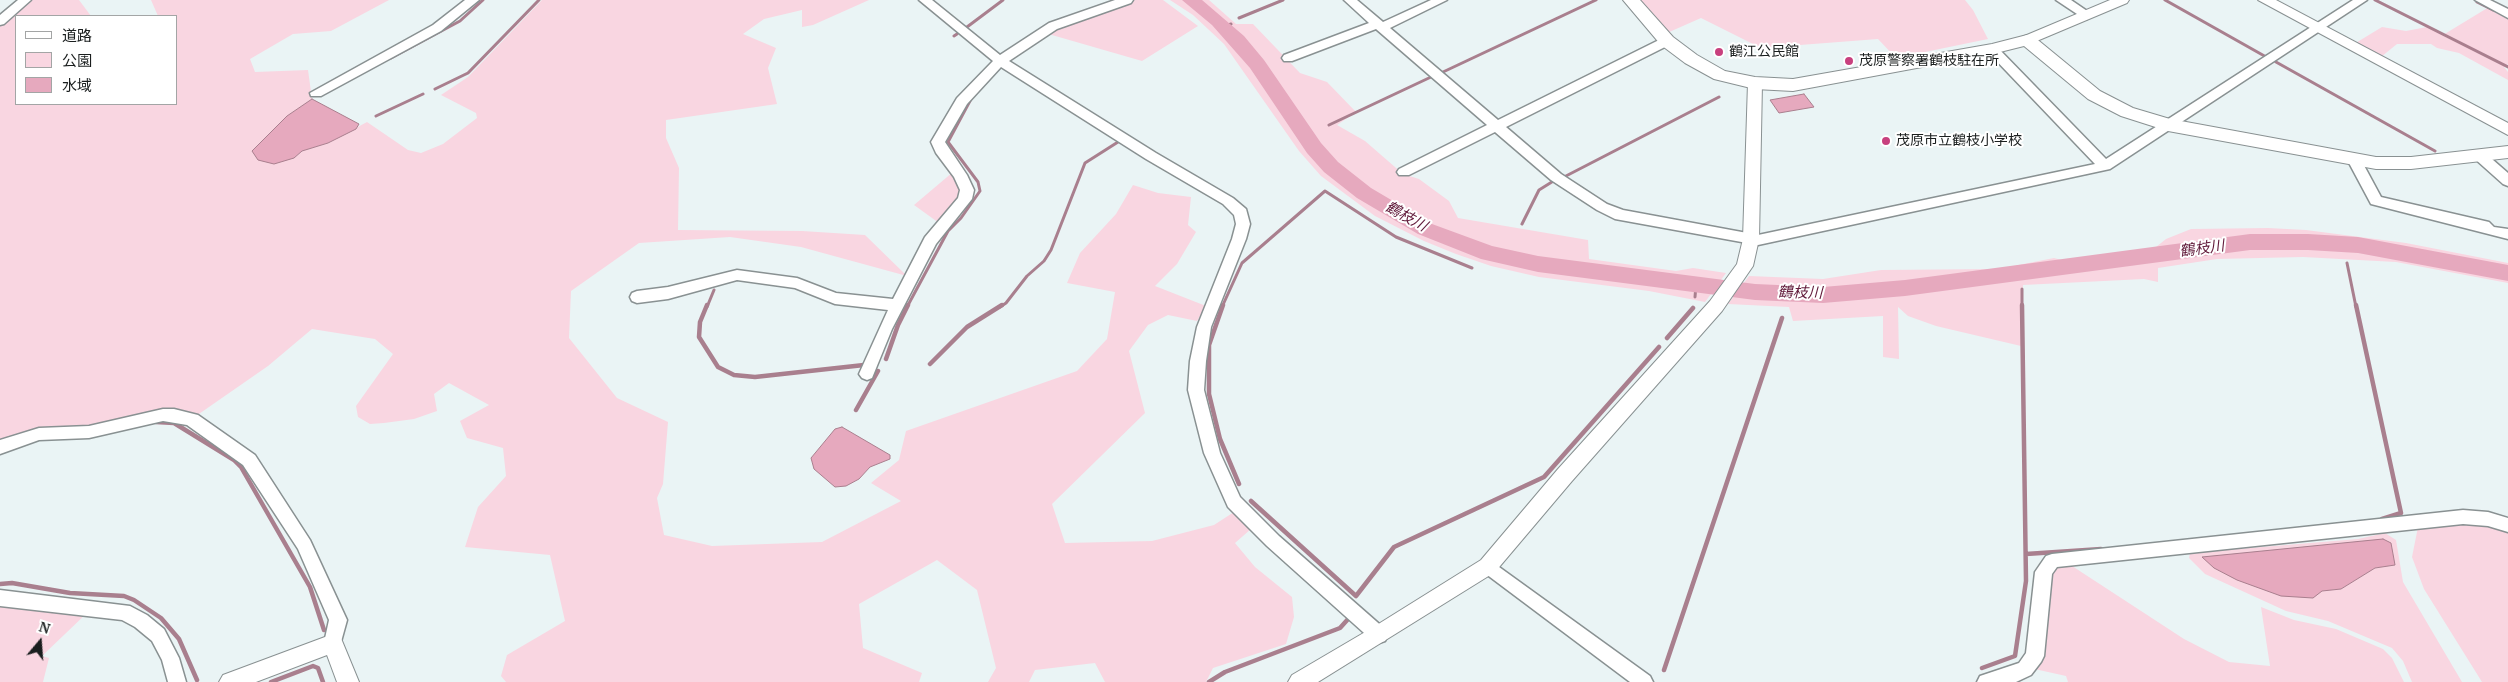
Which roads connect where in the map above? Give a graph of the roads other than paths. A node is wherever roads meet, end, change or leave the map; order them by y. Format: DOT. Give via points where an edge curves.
graph roads {
  1 [pos="25,0"];
  2 [pos="473,0"];
  3 [pos="925,0"];
  4 [pos="1127,0"];
  5 [pos="1350,0"];
  6 [pos="1441,0"];
  7 [pos="1631,0"];
  8 [pos="2062,0"];
  9 [pos="2122,0"];
  10 [pos="2265,0"];
  11 [pos="2361,0"];
  12 [pos="2481,0"];
  13 [pos="2497,3"];
  14 [pos="2508,14"];
  15 [pos="2087,15"];
  16 [pos="0,21"];
  17 [pos="1380,25"];
  18 [pos="2318,28"];
  19 [pos="2027,40"];
  20 [pos="1667,41"];
  21 [pos="1992,49"];
  22 [pos="1288,58"];
  23 [pos="1000,61"];
  24 [pos="1755,84"];
  25 [pos="316,93"];
  26 [pos="2168,125"];
  27 [pos="1497,126"];
  28 [pos="2508,130"];
  29 [pos="2508,152"];
  30 [pos="2480,156"];
  31 [pos="2355,161"];
  32 [pos="2105,166"];
  33 [pos="1404,172"];
  34 [pos="2508,181"];
  35 [pos="2508,234"];
  36 [pos="1751,239"];
  37 [pos="637,297"];
  38 [pos="897,305"];
  39 [pos="867,374"];
  40 [pos="0,447"];
  41 [pos="2508,525"];
  42 [pos="1488,566"];
  43 [pos="0,598"];
  44 [pos="1379,635"];
  45 [pos="333,643"];
  46 [pos="177,682"];
  47 [pos="230,682"];
  48 [pos="348,682"];
  49 [pos="1299,682"];
  50 [pos="1644,682"];
  51 [pos="1986,682"];
  1 -- 16 [label="street"];
  2 -- 25 [label="street" via="437,28"];
  3 -- 23 [label="street"];
  4 -- 23 [label="street" via="1053,26"];
  5 -- 17 [label="street"];
  6 -- 17 [label="street"];
  7 -- 20 [label="main road"];
  8 -- 15 [label="street"];
  9 -- 15 [label="street"];
  10 -- 18 [label="street"];
  11 -- 18 [label="street"];
  12 -- 13 [label="street"];
  13 -- 14 [label="street"];
  15 -- 19 [label="street"];
  17 -- 22 [label="street"];
  17 -- 27 [label="street"];
  18 -- 26 [label="street"];
  18 -- 28 [label="street"];
  19 -- 21 [label="main road"];
  19 -- 26 [label="main road" via="2094,95 2127,112"];
  20 -- 24 [label="main road" via="1720,75"];
  20 -- 27 [label="street"];
  21 -- 24 [label="main road" via="1793,85"];
  21 -- 32 [label="street"];
  23 -- 38 [label="street" via="962,101 938,142 960,175 967,190 965,199 930,241"];
  23 -- 44 [label="street" via="1228,201 1241,213 1243,224 1239,239 1204,327 1198,361 1196,390 1212,453 1224,484 1239,508"];
  24 -- 36 [label="street"];
  26 -- 31 [label="main road"];
  26 -- 32 [label="street"];
  27 -- 33 [label="street"];
  27 -- 36 [label="street" via="1556,177 1612,211"];
  29 -- 30 [label="main road"];
  30 -- 31 [label="main road" via="2412,163"];
  30 -- 34 [label="street"];
  31 -- 35 [label="street" via="2376,200"];
  32 -- 36 [label="street"];
  36 -- 42 [label="street" via="1745,266 1717,303"];
  37 -- 38 [label="street" via="668,293 737,275 797,283 835,298"];
  38 -- 39 [label="street"];
  40 -- 45 [label="street" via="39,434 89,432 163,415 192,420 249,460 304,545 338,620"];
  41 -- 51 [label="street" via="2463,517 2052,561 2044,572 2035,656 2025,669"];
  42 -- 44 [label="street"];
  42 -- 50 [label="street"];
  43 -- 46 [label="street" via="124,612 158,636 170,658"];
  44 -- 49 [label="street"];
  45 -- 47 [label="street"];
  45 -- 48 [label="street"];
}
